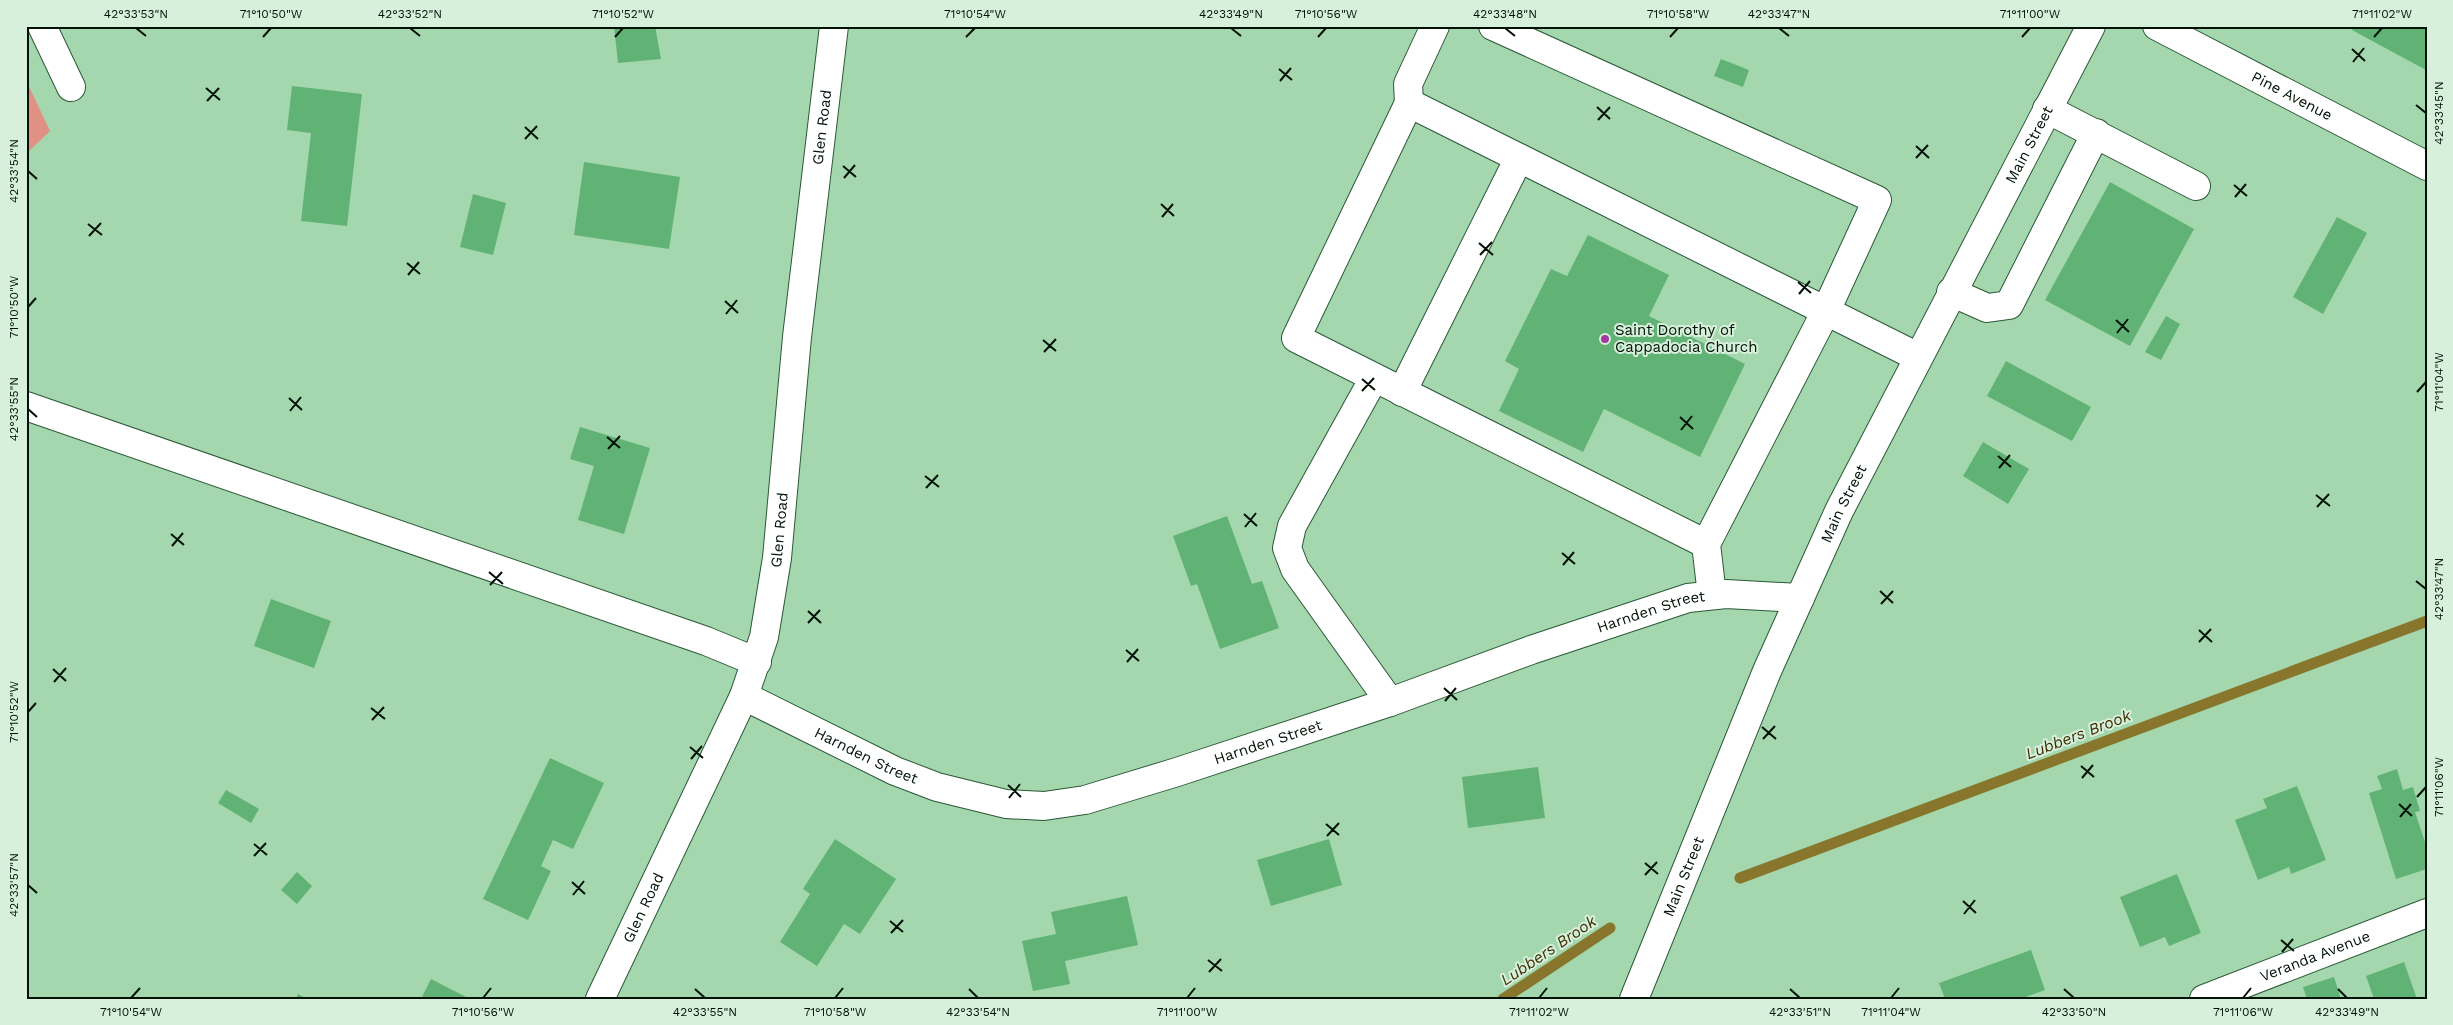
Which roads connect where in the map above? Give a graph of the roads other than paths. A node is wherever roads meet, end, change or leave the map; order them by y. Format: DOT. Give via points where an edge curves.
graph roads {
  1 [pos="42,26"];
  2 [pos="834,26"];
  3 [pos="1436,26"];
  4 [pos="1494,26"];
  5 [pos="2091,26"];
  6 [pos="2157,26"];
  7 [pos="71,87"];
  8 [pos="1409,103"];
  9 [pos="2047,109"];
  10 [pos="2096,133"];
  11 [pos="1519,158"];
  12 [pos="2427,166"];
  13 [pos="2196,186"];
  14 [pos="1951,292"];
  15 [pos="1825,313"];
  16 [pos="1918,357"];
  17 [pos="1374,378"];
  18 [pos="1402,392"];
  19 [pos="26,406"];
  20 [pos="1706,544"];
  21 [pos="1712,595"];
  22 [pos="1800,598"];
  23 [pos="757,662"];
  24 [pos="744,696"];
  25 [pos="1390,702"];
  26 [pos="2427,913"];
  27 [pos="600,999"];
  28 [pos="1634,999"];
  29 [pos="2204,999"];
  1 -- 7 [label="street"];
  2 -- 23 [label="street, Glen Road" via="797,337 777,558"];
  3 -- 8 [label="street" via="1408,84"];
  4 -- 15 [label="street" via="1877,200"];
  5 -- 9 [label="street, Main Street"];
  6 -- 12 [label="street, Pine Avenue"];
  8 -- 11 [label="street"];
  8 -- 17 [label="street" via="1296,338"];
  9 -- 10 [label="street"];
  9 -- 14 [label="street, Main Street"];
  10 -- 13 [label="street"];
  10 -- 14 [label="street" via="2009,305 1987,308"];
  11 -- 15 [label="street"];
  11 -- 18 [label="street"];
  14 -- 16 [label="street, Main Street"];
  15 -- 16 [label="street"];
  15 -- 20 [label="street"];
  16 -- 22 [label="street, Main Street" via="1839,511"];
  17 -- 18 [label="street"];
  17 -- 25 [label="street" via="1292,526 1287,548 1295,569"];
  18 -- 20 [label="street"];
  19 -- 23 [label="street" via="706,641"];
  20 -- 21 [label="street"];
  21 -- 22 [label="street, Harnden Street"];
  21 -- 25 [label="street, Harnden Street" via="1688,598 1607,624"];
  22 -- 28 [label="street, Main Street" via="1720,782"];
  23 -- 24 [label="street, Glen Road"];
  24 -- 25 [label="street, Harnden Street" via="916,780 1006,804 1044,806 1094,798"];
  24 -- 27 [label="street, Glen Road"];
  26 -- 29 [label="street, Veranda Avenue"];
}
